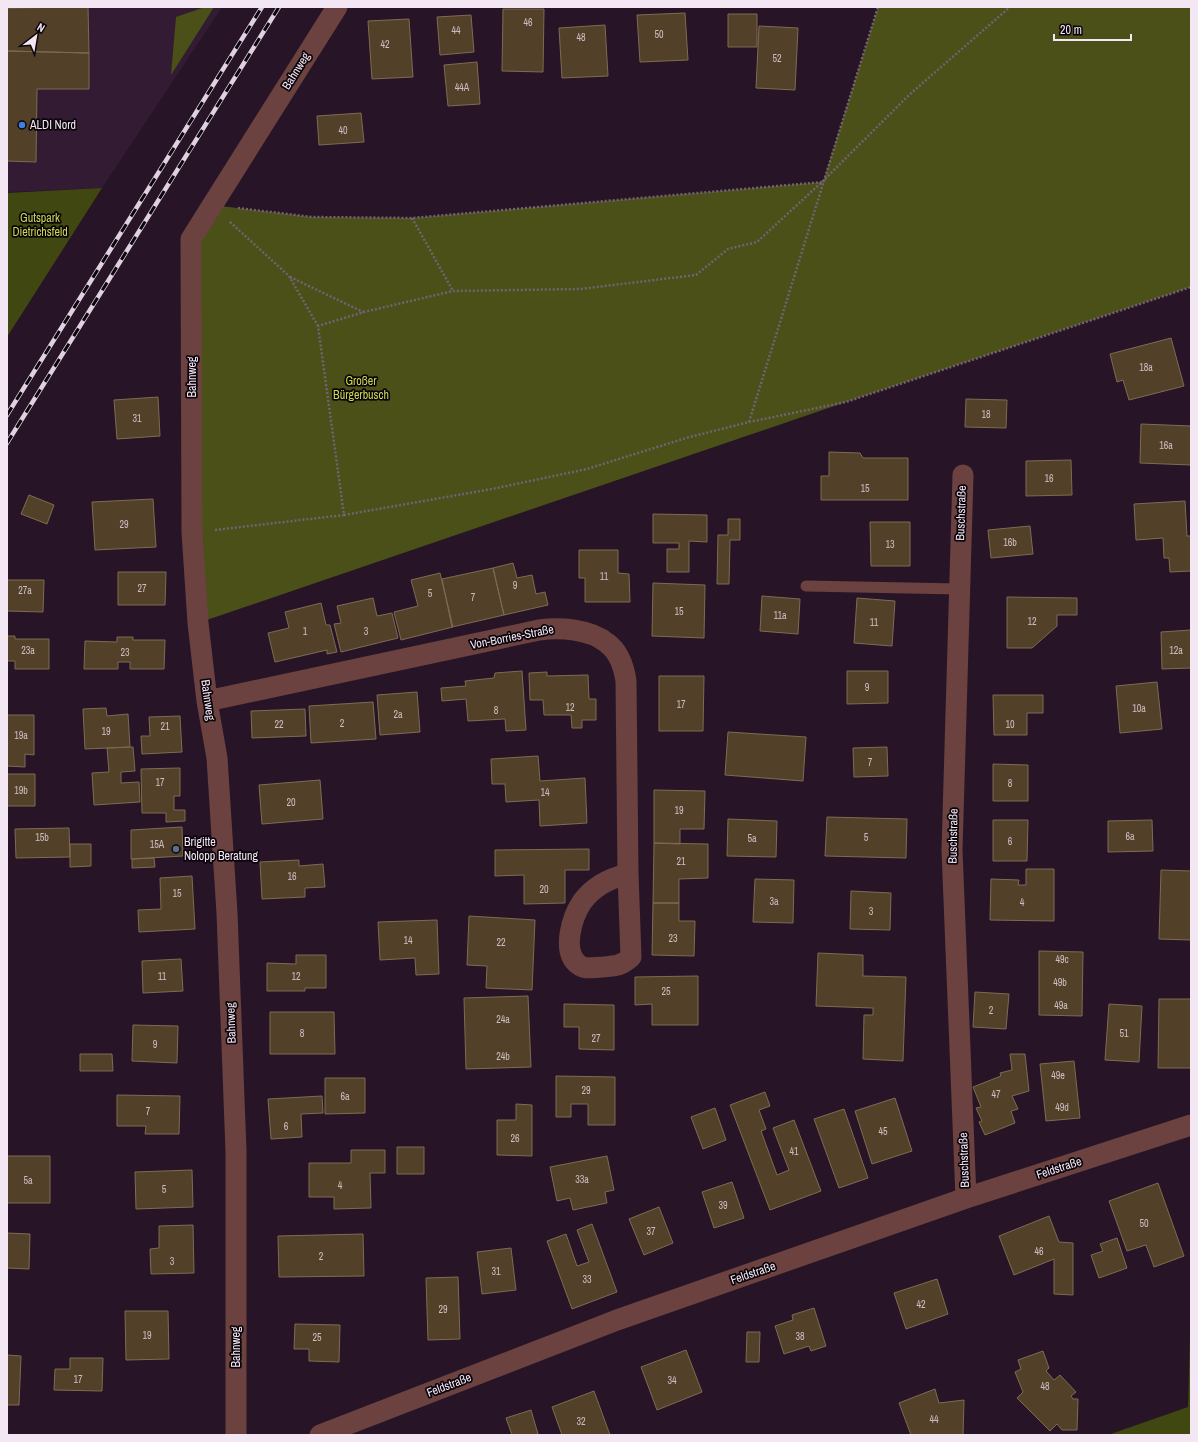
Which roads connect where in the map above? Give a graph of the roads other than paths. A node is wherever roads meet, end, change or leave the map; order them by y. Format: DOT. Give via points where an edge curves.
graph roads {
  1 [pos="337,7"];
  2 [pos="962,475"];
  3 [pos="806,586"];
  4 [pos="959,589"];
  5 [pos="207,701"];
  6 [pos="628,874"];
  7 [pos="1191,1125"];
  8 [pos="966,1198"];
  9 [pos="236,1435"];
  10 [pos="320,1435"];
  1 -- 5 [label="street, Bahnweg" via="191,239 192,532 198,623"];
  2 -- 4 [label="street, Buschstraße"];
  3 -- 4 [label="lane"];
  4 -- 8 [label="street, Buschstraße" via="952,850"];
  5 -- 6 [label="street, Von-Borries-Straße" via="539,630 557,628 594,635 608,643 617,654 624,668 626,681"];
  5 -- 9 [label="street, Bahnweg" via="217,758 227,913 236,1151"];
  7 -- 8 [label="street, Feldstraße"];
  8 -- 10 [label="street, Feldstraße" via="617,1320"];
}
